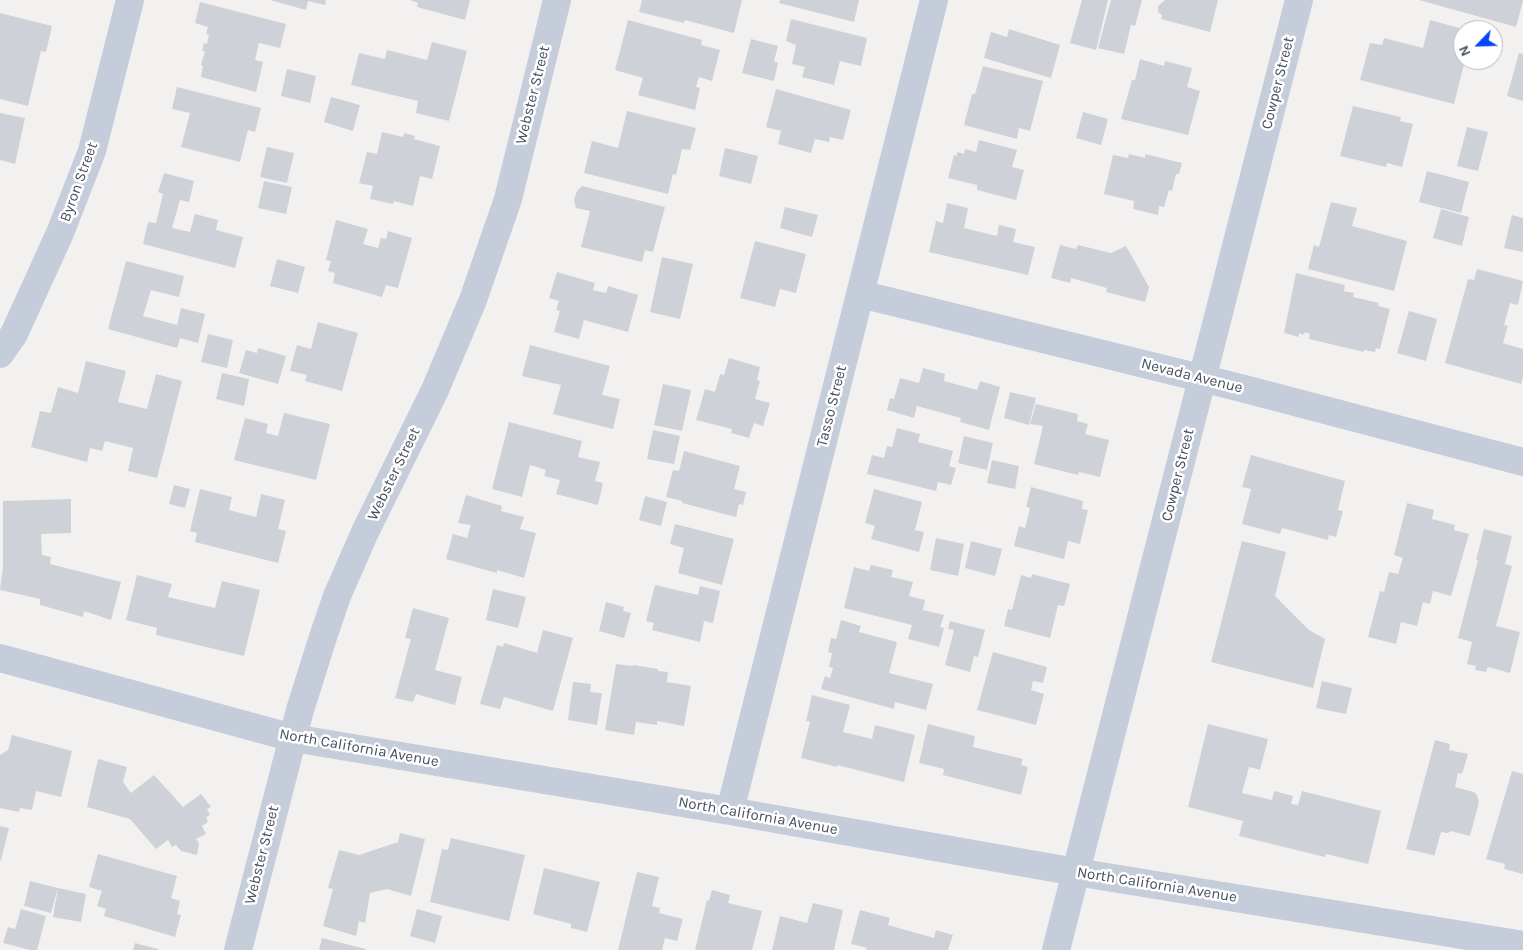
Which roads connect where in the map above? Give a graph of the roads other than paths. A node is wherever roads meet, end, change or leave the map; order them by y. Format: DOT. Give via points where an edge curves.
graph roads {
  1 [pos="130,0"];
  2 [pos="557,0"];
  3 [pos="934,0"];
  4 [pos="1299,0"];
  5 [pos="860,294"];
  6 [pos="0,354"];
  7 [pos="1202,379"];
  8 [pos="1523,462"];
  9 [pos="0,658"];
  10 [pos="293,738"];
  11 [pos="730,811"];
  12 [pos="1076,872"];
  13 [pos="1523,945"];
  14 [pos="238,950"];
  15 [pos="1056,950"];
  1 -- 6 [label="street, Byron Street" via="92,152 14,334"];
  2 -- 10 [label="street, Webster Street" via="508,199 473,300 435,390 364,532 337,596"];
  3 -- 5 [label="street, Tasso Street"];
  4 -- 7 [label="street, Cowper Street"];
  5 -- 7 [label="street, Nevada Avenue"];
  5 -- 11 [label="street, Tasso Street"];
  7 -- 8 [label="street, Nevada Avenue"];
  7 -- 12 [label="street, Cowper Street"];
  9 -- 10 [label="street, North California Avenue"];
  10 -- 11 [label="street, North California Avenue"];
  10 -- 14 [label="street, Webster Street"];
  11 -- 12 [label="street, North California Avenue"];
  12 -- 13 [label="street, North California Avenue"];
  12 -- 15 [label="street, Cowper Street"];
}
